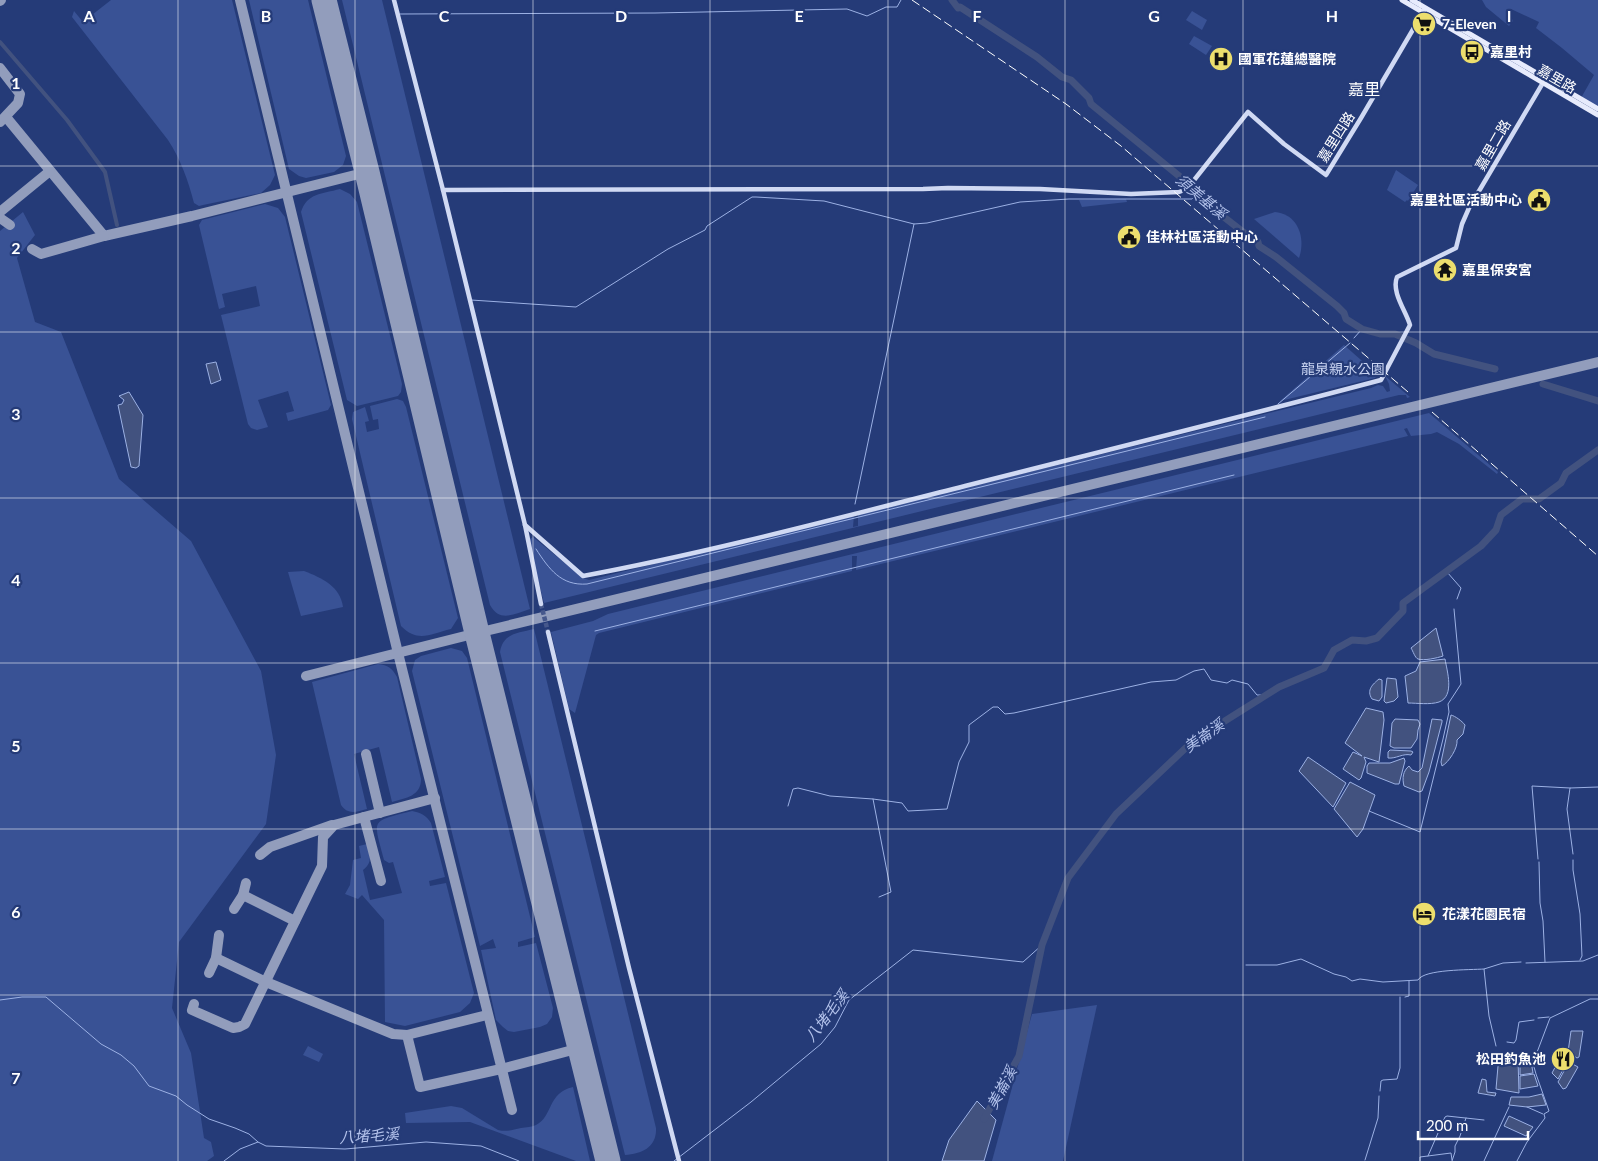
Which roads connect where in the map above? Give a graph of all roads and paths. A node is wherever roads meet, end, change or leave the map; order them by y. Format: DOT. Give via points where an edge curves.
graph roads {
  1 [pos="394,0"];
  2 [pos="1402,0"];
  3 [pos="1412,0"];
  4 [pos="1424,10"];
  5 [pos="1544,81"];
  6 [pos="1598,109"];
  7 [pos="1598,115"];
  8 [pos="443,190"];
  9 [pos="524,525"];
  10 [pos="541,604"];
  11 [pos="548,632"];
  12 [pos="679,1161"];
  1 -- 8 [label="street"];
  2 -- 4 [label="main road, 嘉里路"];
  3 -- 4 [label="main road, 嘉里路"];
  4 -- 5 [label="main road, 嘉里路"];
  4 -- 8 [label="street, 嘉里四路" via="1326,174 1291,150 1248,112 1187,189 1179,192 1132,194 1040,188"];
  5 -- 6 [label="main road, 嘉里路"];
  5 -- 7 [label="main road, 嘉里路"];
  5 -- 9 [label="street, 嘉里二路" via="1469,208 1456,248 1397,278 1395,289 1410,326 1381,380 865,512 650,564 583,576"];
  8 -- 9 [label="street"];
  9 -- 10 [label="street"];
  11 -- 12 [label="street"];
}
